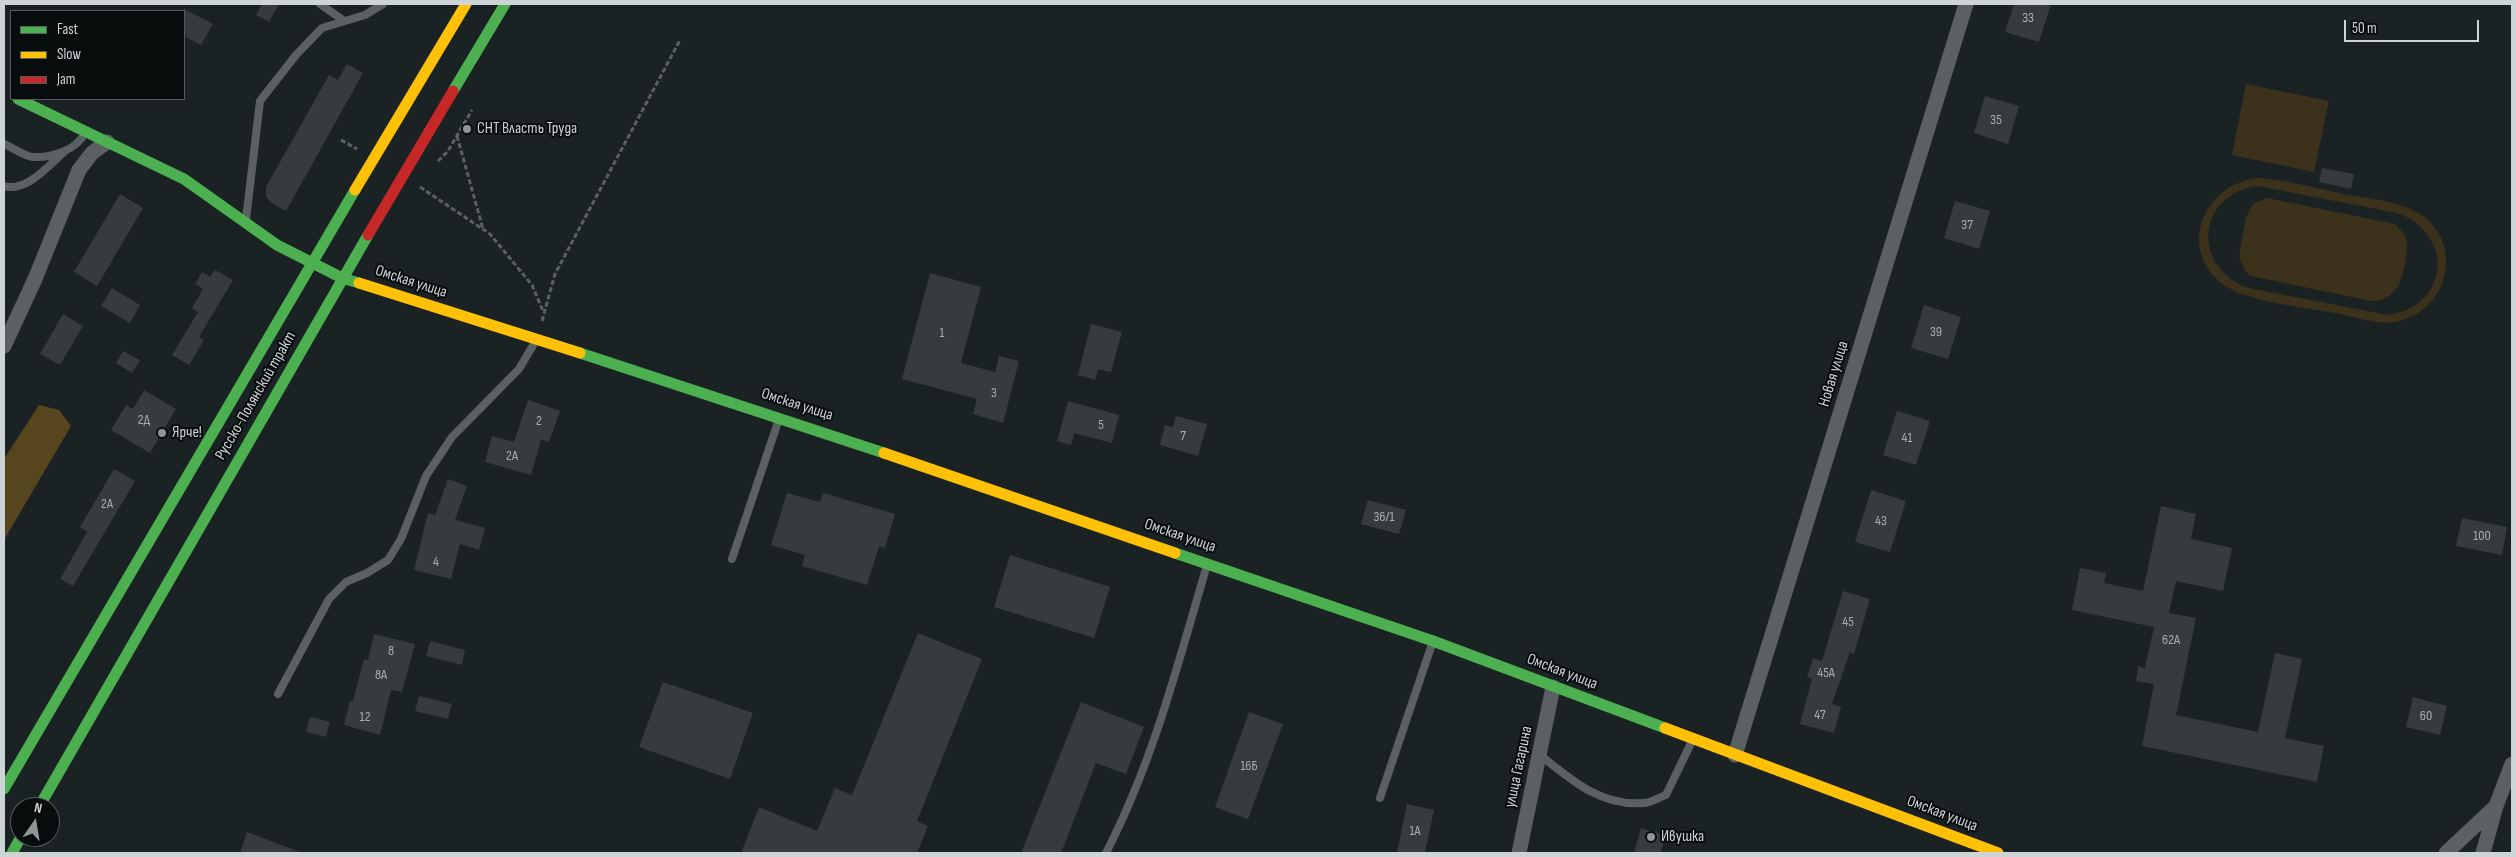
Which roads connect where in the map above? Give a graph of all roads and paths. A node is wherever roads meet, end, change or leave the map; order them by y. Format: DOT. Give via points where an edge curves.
graph roads {
  1 [pos="320,4"];
  2 [pos="383,4"];
  3 [pos="466,4"];
  4 [pos="505,4"];
  5 [pos="1966,4"];
  6 [pos="343,20"];
  7 [pos="680,40"];
  8 [pos="20,100"];
  9 [pos="472,110"];
  10 [pos="85,133"];
  11 [pos="457,135"];
  12 [pos="341,140"];
  13 [pos="106,142"];
  14 [pos="4,144"];
  15 [pos="448,151"];
  16 [pos="64,152"];
  17 [pos="364,154"];
  18 [pos="416,185"];
  19 [pos="4,186"];
  20 [pos="245,222"];
  21 [pos="483,229"];
  22 [pos="311,264"];
  23 [pos="342,278"];
  24 [pos="544,313"];
  25 [pos="536,340"];
  26 [pos="4,346"];
  27 [pos="780,417"];
  28 [pos="732,559"];
  29 [pos="1207,563"];
  30 [pos="1433,641"];
  31 [pos="1553,687"];
  32 [pos="278,694"];
  33 [pos="1693,740"];
  34 [pos="1539,754"];
  35 [pos="1735,755"];
  36 [pos="2512,764"];
  37 [pos="4,789"];
  38 [pos="45,797"];
  39 [pos="1380,798"];
  40 [pos="2496,806"];
  41 [pos="1106,853"];
  42 [pos="1519,853"];
  43 [pos="1998,853"];
  44 [pos="2446,853"];
  45 [pos="2484,853"];
  1 -- 6 [label="lane"];
  2 -- 6 [label="lane" via="365,15"];
  3 -- 22 [label="street, Русско-Полянский тракт"];
  4 -- 23 [label="street, Русско-Полянский тракт"];
  5 -- 35 [label="street, Новая улица"];
  6 -- 20 [label="lane" via="322,28 260,101"];
  7 -- 24 [label="path" via="555,274"];
  8 -- 10 [label="street, Омская улица"];
  9 -- 11 [label="path"];
  10 -- 13 [label="street, Омская улица"];
  10 -- 16 [label="lane" via="80,142"];
  11 -- 15 [label="path"];
  11 -- 21 [label="path"];
  12 -- 17 [label="path"];
  13 -- 20 [label="street, Омская улица" via="184,179"];
  13 -- 26 [label="street" via="79,170"];
  14 -- 16 [label="lane" via="32,157"];
  16 -- 19 [label="lane" via="31,180 9,188"];
  18 -- 21 [label="path"];
  20 -- 22 [label="street, Омская улица"];
  21 -- 24 [label="path" via="513,259 532,285"];
  22 -- 23 [label="street, Омская улица"];
  22 -- 37 [label="street, Русско-Полянский тракт"];
  23 -- 25 [label="street, Омская улица"];
  23 -- 38 [label="street, Русско-Полянский тракт"];
  24 -- 25 [label="path"];
  25 -- 27 [label="street, Омская улица"];
  25 -- 32 [label="lane" via="519,369 452,437 426,476 401,539 388,560 346,582 330,599"];
  27 -- 28 [label="lane"];
  27 -- 29 [label="street, Омская улица"];
  29 -- 30 [label="street, Омская улица"];
  29 -- 41 [label="lane" via="1162,720 1130,807"];
  30 -- 31 [label="street, Омская улица"];
  30 -- 39 [label="lane"];
  31 -- 33 [label="street, Омская улица"];
  31 -- 34 [label="street, улица Гагарина"];
  33 -- 34 [label="lane" via="1666,795 1645,803 1611,800 1581,788"];
  33 -- 35 [label="street, Омская улица"];
  34 -- 42 [label="street, улица Гагарина"];
  35 -- 43 [label="street, Омская улица"];
  36 -- 40 [label="street"];
  40 -- 44 [label="street"];
  40 -- 45 [label="street"];
}
